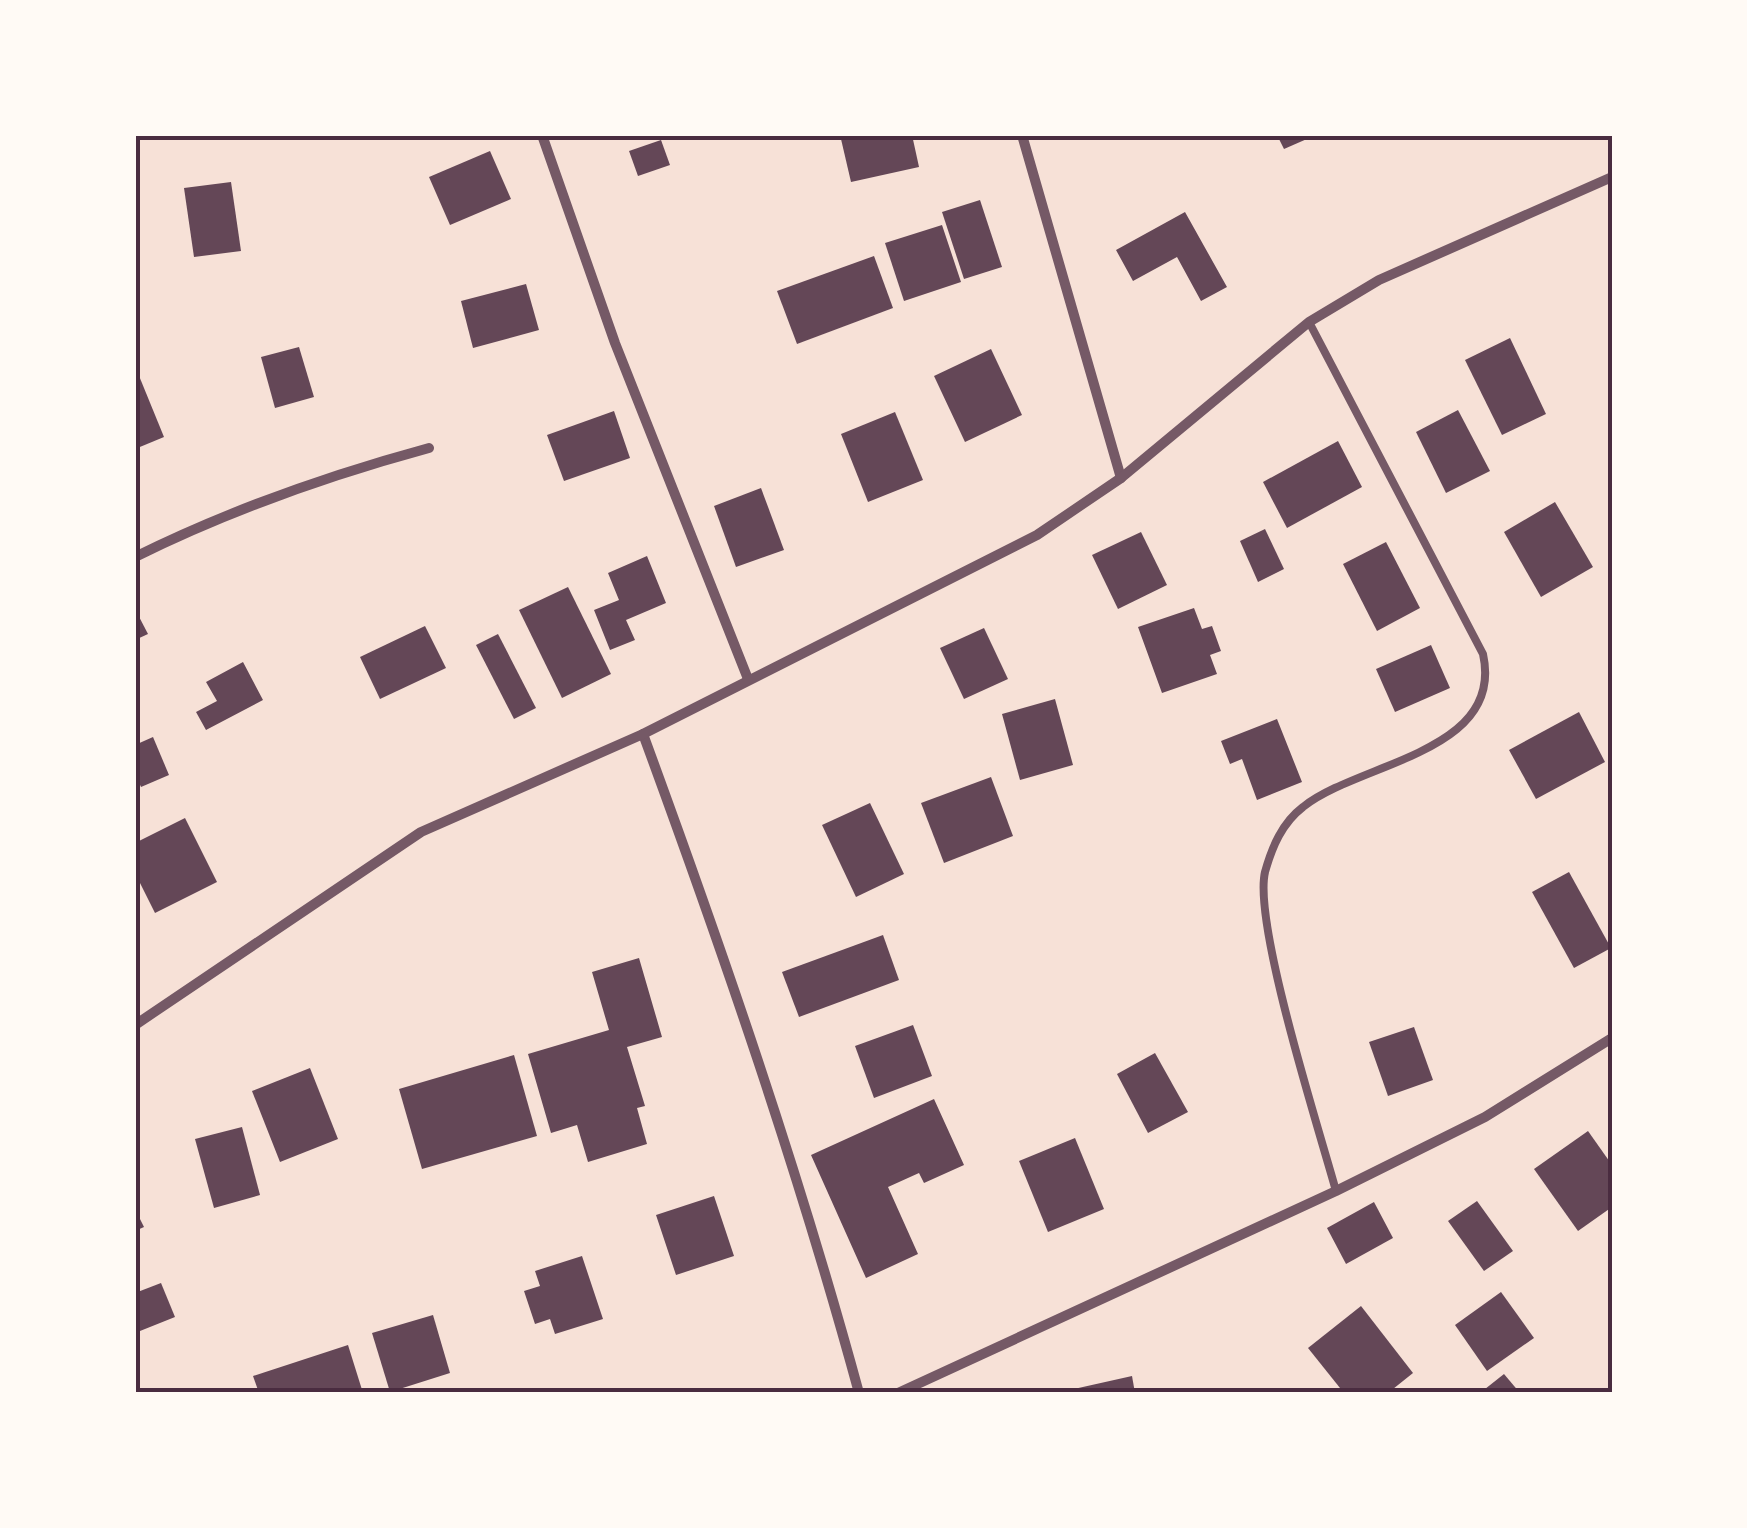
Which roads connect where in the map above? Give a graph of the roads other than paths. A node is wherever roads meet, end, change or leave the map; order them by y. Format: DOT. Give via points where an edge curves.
graph roads {
  1 [pos="542,135"];
  2 [pos="1022,135"];
  3 [pos="1612,177"];
  4 [pos="1309,322"];
  5 [pos="429,448"];
  6 [pos="1121,478"];
  7 [pos="135,557"];
  8 [pos="748,679"];
  9 [pos="643,734"];
  10 [pos="135,1025"];
  11 [pos="1612,1038"];
  12 [pos="1336,1191"];
  13 [pos="859,1393"];
  14 [pos="898,1393"];
  1 -- 8 [label="street" via="615,344"];
  2 -- 6 [label="street"];
  3 -- 4 [label="street" via="1379,280"];
  4 -- 6 [label="street"];
  4 -- 12 [label="lane" via="1488,674 1485,696 1451,735 1305,805 1275,843 1264,876 1267,928"];
  5 -- 7 [label="street" via="235,510"];
  6 -- 8 [label="street" via="1021,544"];
  8 -- 9 [label="street"];
  9 -- 10 [label="street" via="421,832"];
  9 -- 13 [label="street" via="752,1036"];
  11 -- 12 [label="street" via="1485,1116"];
  12 -- 14 [label="street"];
}
